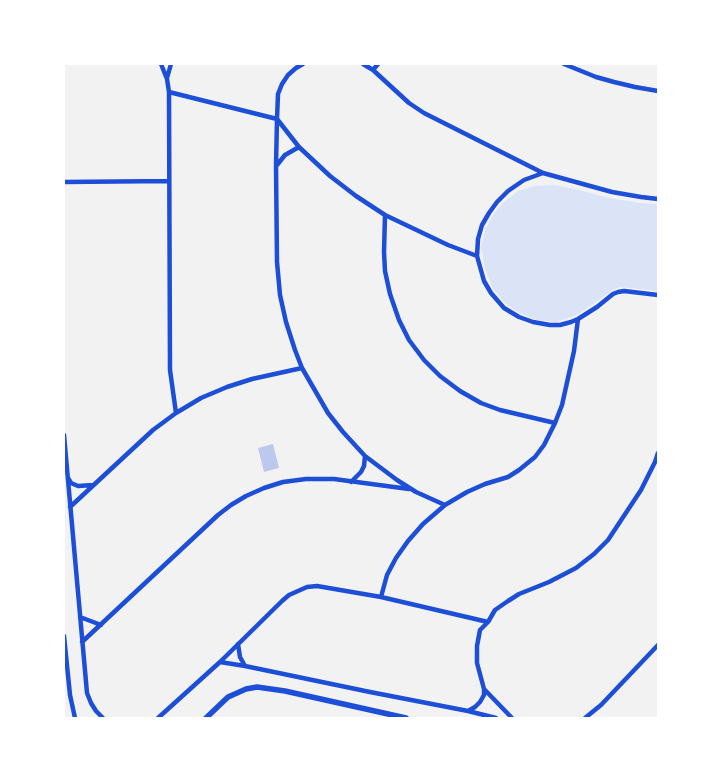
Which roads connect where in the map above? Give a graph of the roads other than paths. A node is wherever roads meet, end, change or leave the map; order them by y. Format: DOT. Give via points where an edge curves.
graph roads {
  1 [pos="160,64"];
  2 [pos="171,64"];
  3 [pos="303,64"];
  4 [pos="364,64"];
  5 [pos="378,64"];
  6 [pos="564,64"];
  7 [pos="373,70"];
  8 [pos="167,79"];
  9 [pos="658,91"];
  10 [pos="169,92"];
  11 [pos="277,119"];
  12 [pos="299,147"];
  13 [pos="276,166"];
  14 [pos="543,173"];
  15 [pos="169,181"];
  16 [pos="64,182"];
  17 [pos="658,199"];
  18 [pos="385,215"];
  19 [pos="477,256"];
  20 [pos="658,295"];
  21 [pos="578,319"];
  22 [pos="302,368"];
  23 [pos="176,412"];
  24 [pos="555,423"];
  25 [pos="64,435"];
  26 [pos="658,453"];
  27 [pos="365,456"];
  28 [pos="67,477"];
  29 [pos="351,482"];
  30 [pos="93,485"];
  31 [pos="411,489"];
  32 [pos="445,505"];
  33 [pos="70,507"];
  34 [pos="381,597"];
  35 [pos="80,617"];
  36 [pos="488,622"];
  37 [pos="101,625"];
  38 [pos="64,636"];
  39 [pos="82,642"];
  40 [pos="238,644"];
  41 [pos="658,645"];
  42 [pos="220,662"];
  43 [pos="245,666"];
  44 [pos="484,690"];
  45 [pos="468,711"];
  46 [pos="75,718"];
  47 [pos="103,718"];
  48 [pos="158,718"];
  49 [pos="206,718"];
  50 [pos="406,718"];
  51 [pos="496,718"];
  52 [pos="512,718"];
  53 [pos="584,718"];
  1 -- 8 [label="street"];
  2 -- 8 [label="street"];
  3 -- 11 [label="street" via="282,84 278,94"];
  4 -- 7 [label="street"];
  5 -- 7 [label="street"];
  6 -- 9 [label="street" via="596,77"];
  7 -- 14 [label="street" via="424,114"];
  8 -- 10 [label="street"];
  10 -- 11 [label="street"];
  10 -- 15 [label="street"];
  11 -- 12 [label="street"];
  11 -- 13 [label="street"];
  12 -- 13 [label="street"];
  12 -- 18 [label="street" via="330,176"];
  13 -- 22 [label="street" via="280,295"];
  14 -- 17 [label="street" via="612,192"];
  14 -- 19 [label="street" via="524,180 497,202 482,225"];
  15 -- 16 [label="street"];
  15 -- 23 [label="street" via="170,370"];
  18 -- 19 [label="street"];
  18 -- 24 [label="street" via="385,271 390,294 409,340 424,360 440,376 481,403"];
  19 -- 21 [label="street" via="491,293 504,308 518,317 550,325"];
  20 -- 21 [label="street" via="618,292"];
  21 -- 24 [label="street" via="574,351"];
  22 -- 23 [label="street" via="226,387"];
  22 -- 27 [label="street" via="328,413"];
  23 -- 30 [label="street"];
  24 -- 32 [label="street" via="544,445 520,470"];
  25 -- 28 [label="street"];
  26 -- 36 [label="street" via="641,490 608,540 594,554 576,568 514,597 495,610"];
  27 -- 29 [label="street" via="361,472"];
  27 -- 31 [label="street"];
  28 -- 30 [label="street" via="78,486"];
  28 -- 33 [label="street"];
  29 -- 31 [label="street"];
  29 -- 37 [label="street" via="306,479 283,482 231,505"];
  30 -- 33 [label="street"];
  31 -- 32 [label="street"];
  32 -- 34 [label="street" via="423,524 396,558"];
  33 -- 35 [label="street"];
  34 -- 36 [label="street"];
  34 -- 40 [label="street" via="307,587 289,595"];
  35 -- 37 [label="street"];
  35 -- 39 [label="street"];
  36 -- 44 [label="street" via="480,630 477,646"];
  37 -- 39 [label="street"];
  38 -- 46 [label="street"];
  39 -- 47 [label="street" via="87,693"];
  40 -- 42 [label="street"];
  40 -- 43 [label="street"];
  41 -- 53 [label="street"];
  42 -- 43 [label="street"];
  42 -- 48 [label="street"];
  43 -- 45 [label="street"];
  44 -- 45 [label="street" via="480,702"];
  44 -- 52 [label="street"];
  45 -- 51 [label="street"];
  49 -- 50 [label="street" via="228,696 257,687"];
}
